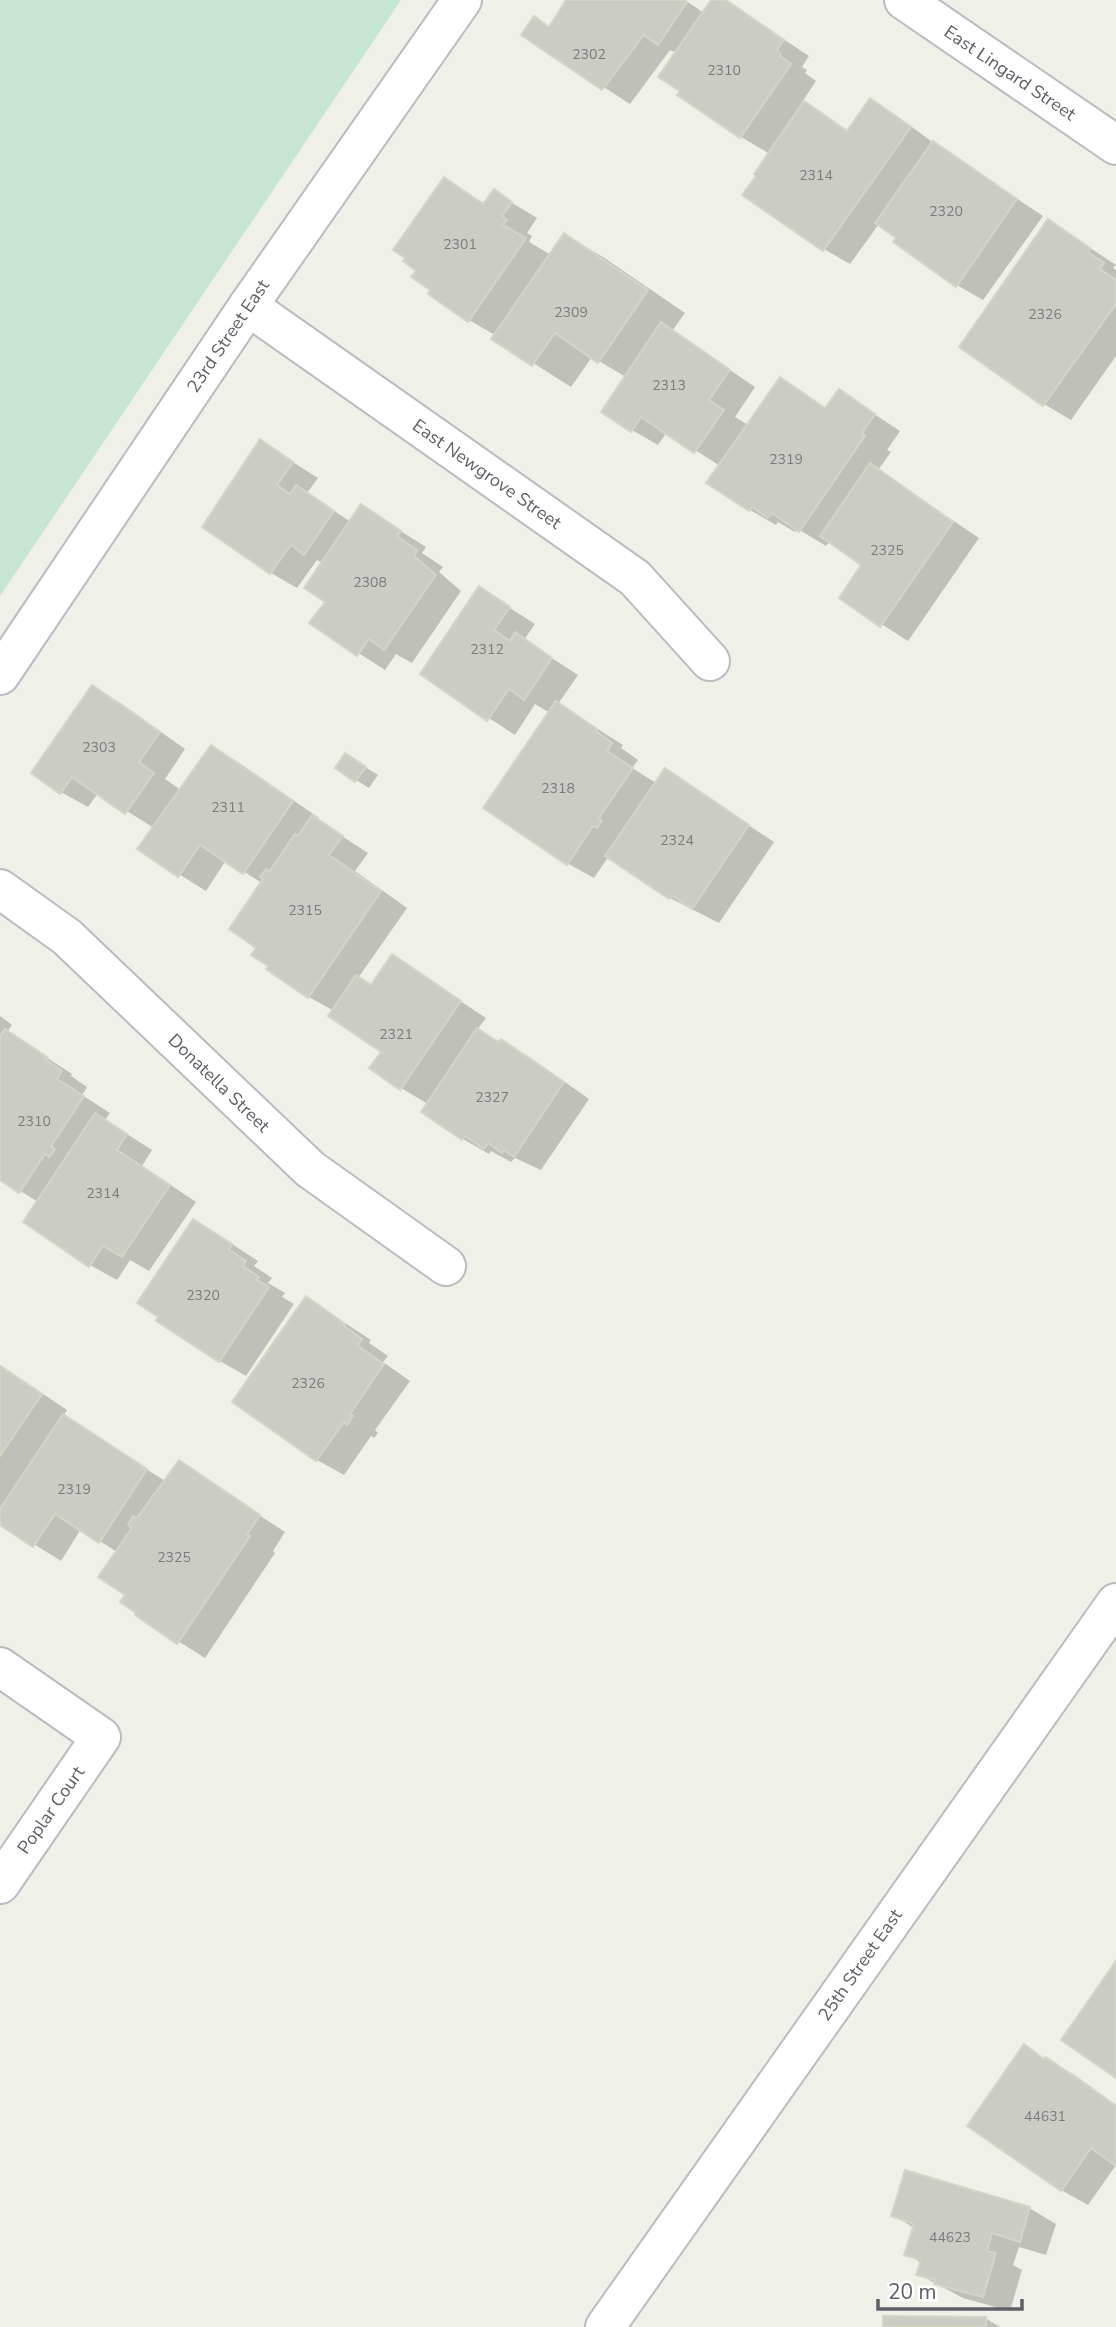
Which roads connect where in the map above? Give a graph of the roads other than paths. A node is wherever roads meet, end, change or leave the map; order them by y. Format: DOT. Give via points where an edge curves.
graph roads {
  1 [pos="462,0"];
  2 [pos="904,0"];
  3 [pos="1116,145"];
  4 [pos="248,306"];
  5 [pos="710,661"];
  6 [pos="0,676"];
  7 [pos="0,889"];
  8 [pos="446,1266"];
  9 [pos="1116,1603"];
  10 [pos="0,1667"];
  11 [pos="0,1884"];
  12 [pos="605,2327"];
  1 -- 4 [label="street, 23rd Street East"];
  2 -- 3 [label="street, East Lingard Street"];
  4 -- 5 [label="street, East Newgrove Street" via="635,578"];
  4 -- 6 [label="street, 23rd Street East"];
  7 -- 8 [label="street, Donatella Street" via="66,937 310,1169"];
  9 -- 12 [label="street, 25th Street East"];
  10 -- 11 [label="street, Poplar Court" via="101,1737"];
}
